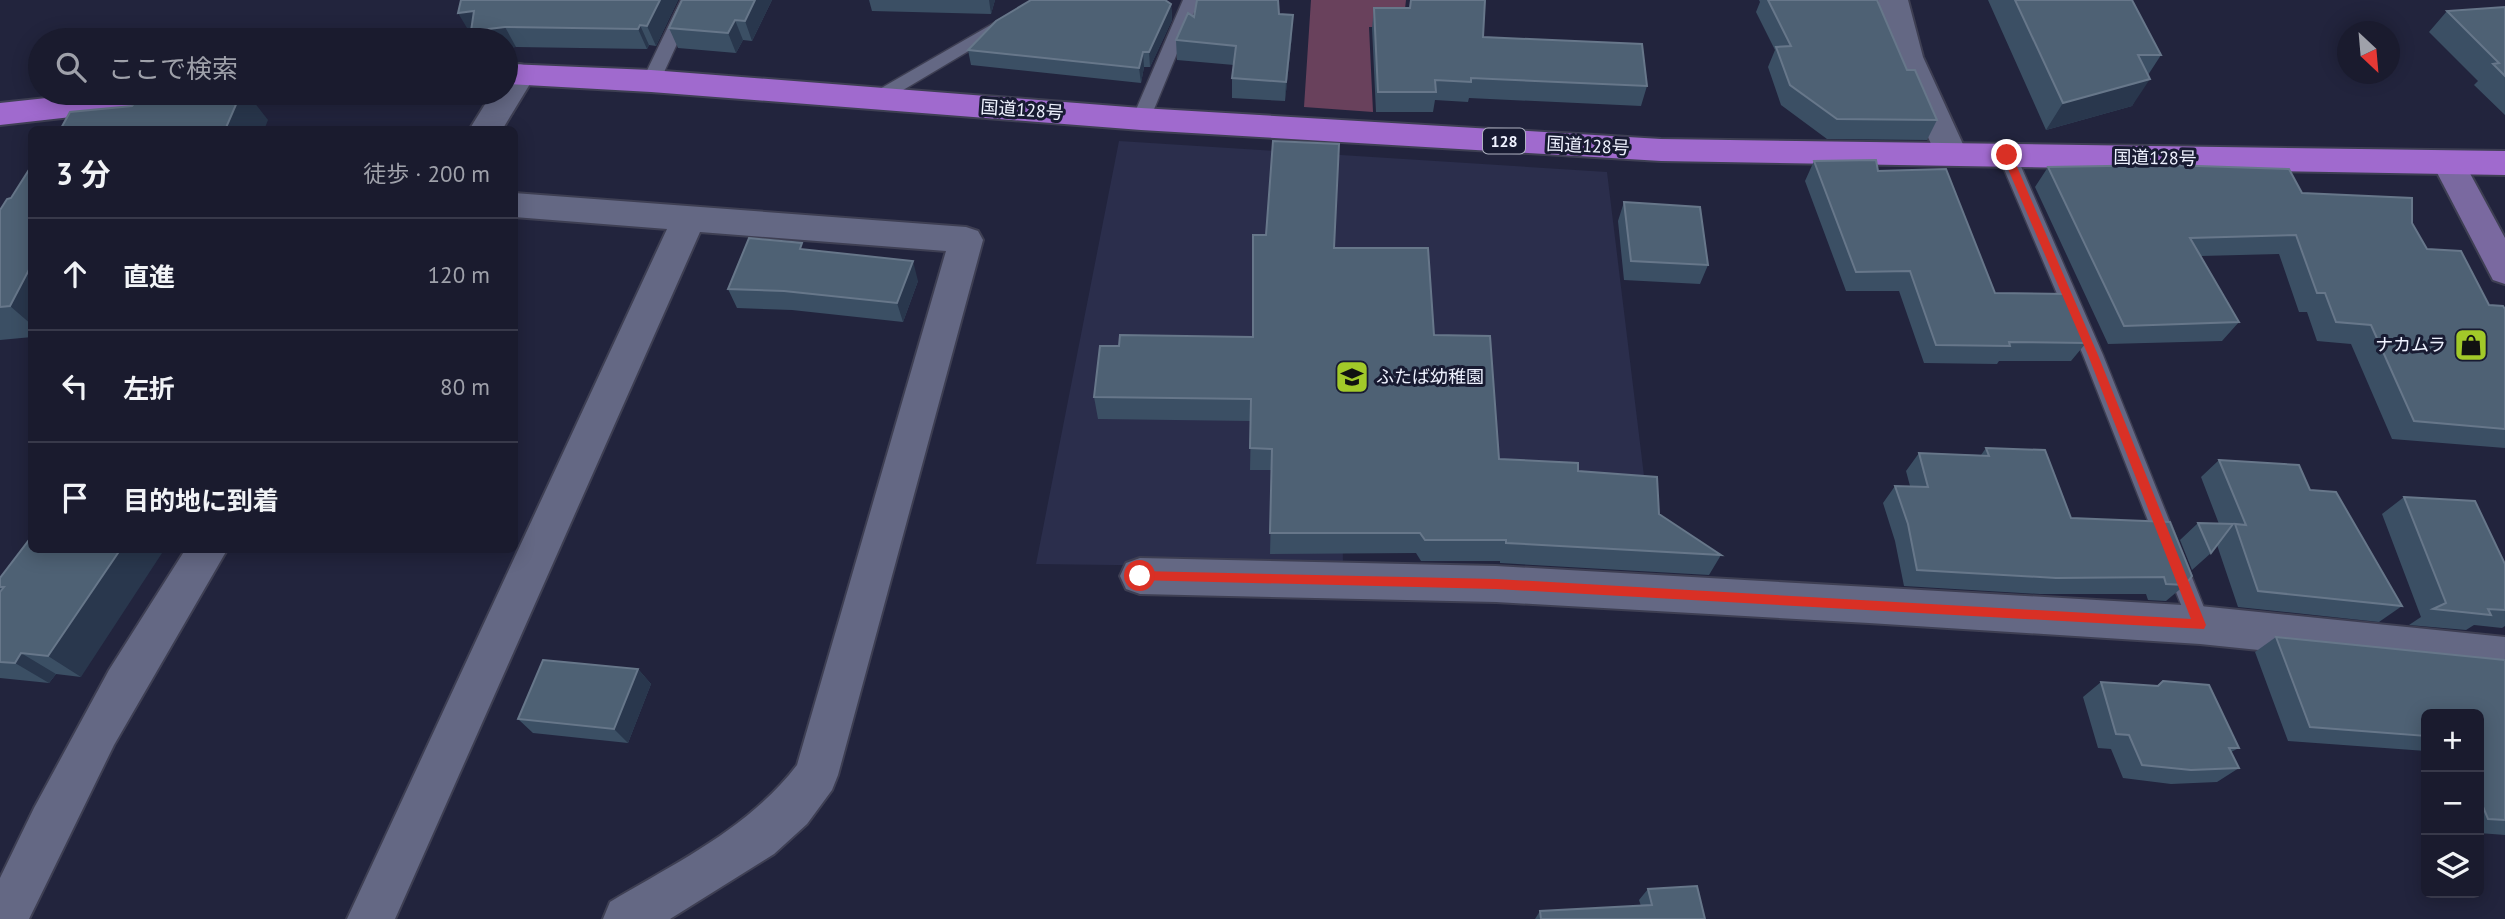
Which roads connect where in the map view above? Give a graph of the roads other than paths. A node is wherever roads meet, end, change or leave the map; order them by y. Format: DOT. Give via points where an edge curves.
graph roads {
  1 [pos="689,0"];
  2 [pos="1046,0"];
  3 [pos="1191,0"];
  4 [pos="1893,0"];
  5 [pos="518,74"];
  6 [pos="651,81"];
  7 [pos="877,98"];
  8 [pos="80,105"];
  9 [pos="498,105"];
  10 [pos="0,114"];
  11 [pos="1141,119"];
  12 [pos="487,126"];
  13 [pos="1951,153"];
  14 [pos="2007,155"];
  15 [pos="2448,163"];
  16 [pos="2505,163"];
  17 [pos="518,205"];
  18 [pos="690,217"];
  19 [pos="2505,271"];
  20 [pos="204,553"];
  21 [pos="1140,576"];
  22 [pos="2200,625"];
  23 [pos="2505,656"];
  24 [pos="5,919"];
  25 [pos="371,919"];
  26 [pos="627,919"];
  1 -- 6 [label="lane"];
  2 -- 7 [label="lane"];
  3 -- 11 [label="lane"];
  4 -- 13 [label="street" via="1908,57"];
  5 -- 6 [label="highway, 国道128号 / 128"];
  6 -- 7 [label="highway, 国道128号 / 128"];
  7 -- 11 [label="highway, 国道128号 / 128"];
  8 -- 10 [label="highway"];
  9 -- 12 [label="street"];
  11 -- 13 [label="highway, 国道128号 / 128" via="1661,150"];
  13 -- 14 [label="highway, 国道128号 / 128"];
  14 -- 15 [label="highway, 国道128号 / 128"];
  14 -- 22 [label="lane" via="2093,355"];
  15 -- 16 [label="highway, 国道128号 / 128"];
  15 -- 19 [label="main road"];
  17 -- 18 [label="street"];
  18 -- 25 [label="street"];
  18 -- 26 [label="street" via="966,240 816,775 791,809 758,838"];
  20 -- 24 [label="street" via="155,627"];
  21 -- 22 [label="street" via="1496,584"];
  22 -- 23 [label="street"];
}
